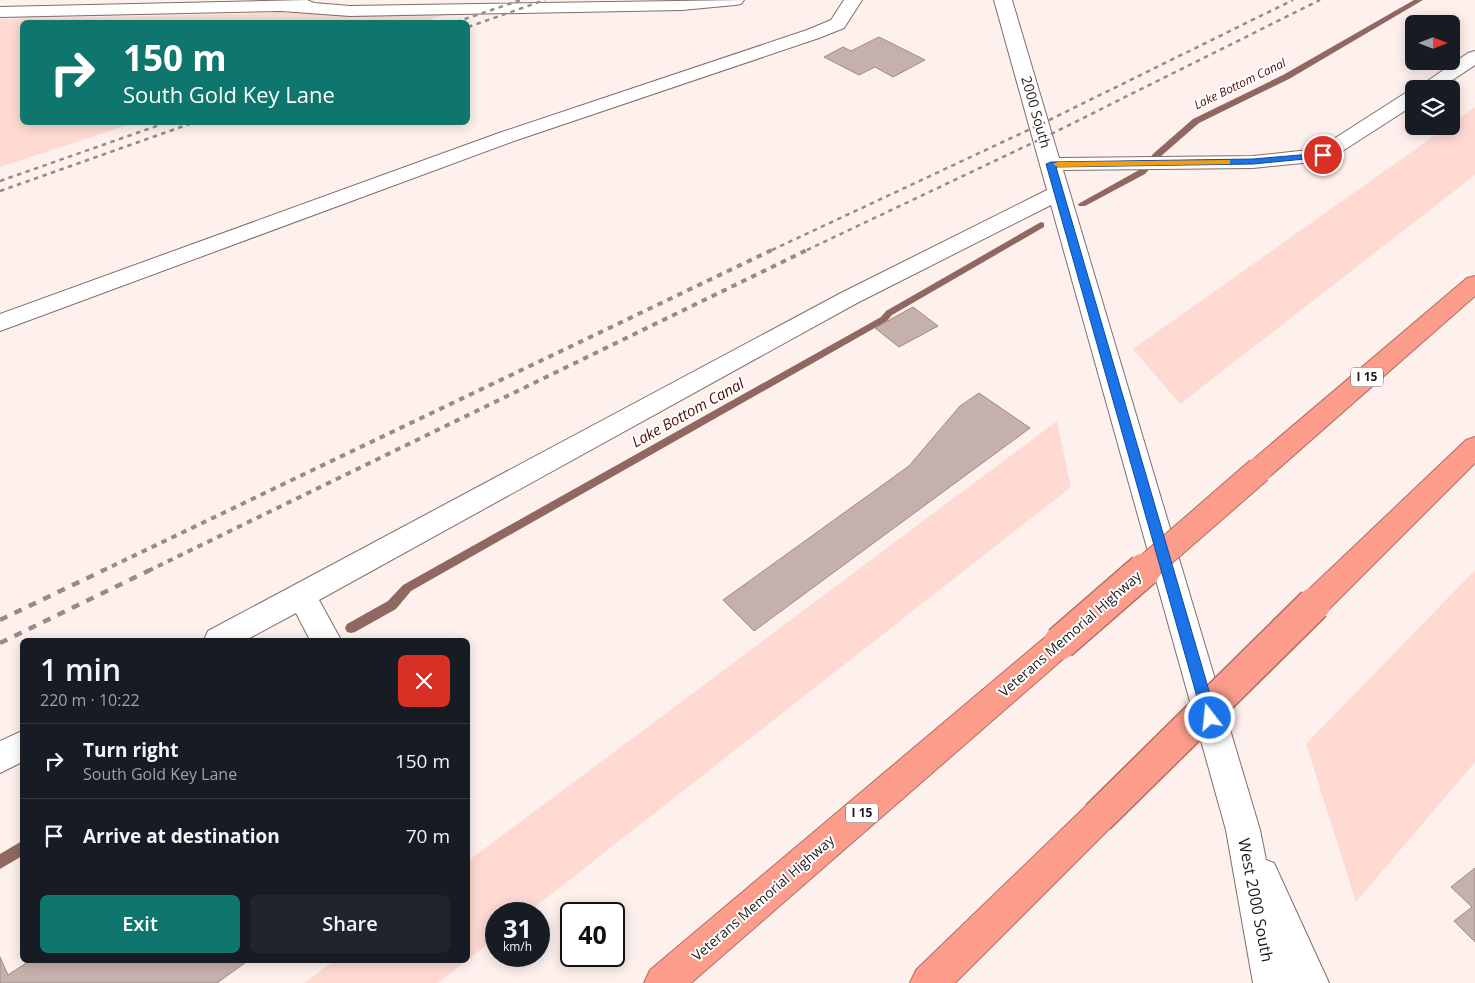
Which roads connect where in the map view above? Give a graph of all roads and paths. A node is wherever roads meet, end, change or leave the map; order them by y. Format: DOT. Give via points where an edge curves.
graph roads {
  1 [pos="434,0"];
  2 [pos="735,0"];
  3 [pos="853,0"];
  4 [pos="1003,0"];
  5 [pos="287,7"];
  6 [pos="0,12"];
  7 [pos="1475,57"];
  8 [pos="1440,80"];
  9 [pos="1405,102"];
  10 [pos="1051,164"];
  11 [pos="1059,193"];
  12 [pos="1475,283"];
  13 [pos="0,323"];
  14 [pos="1475,447"];
  15 [pos="301,595"];
  16 [pos="223,638"];
  17 [pos="325,638"];
  18 [pos="20,747"];
  19 [pos="0,758"];
  20 [pos="1242,830"];
  21 [pos="663,983"];
  22 [pos="929,983"];
  23 [pos="1272,983"];
  24 [pos="1310,983"];
  1 -- 5 [label="street"];
  2 -- 5 [label="street" via="682,5 360,11"];
  3 -- 13 [label="street" via="838,24 813,34 645,87 372,183"];
  4 -- 10 [label="street, 2000 South"];
  5 -- 6 [label="street"];
  7 -- 8 [label="street"];
  9 -- 10 [label="street" via="1323,155 1253,162"];
  10 -- 11 [label="street, 2000 South"];
  11 -- 15 [label="street" via="849,298"];
  11 -- 20 [label="street, 2000 South"];
  12 -- 21 [label="highway, Veterans Memorial Highway / I 15, bridge"];
  14 -- 22 [label="highway, bridge"];
  15 -- 16 [label="street"];
  15 -- 17 [label="street"];
  18 -- 19 [label="street"];
  20 -- 23 [label="street, West 2000 South"];
  20 -- 24 [label="street, West 2000 South"];
}
